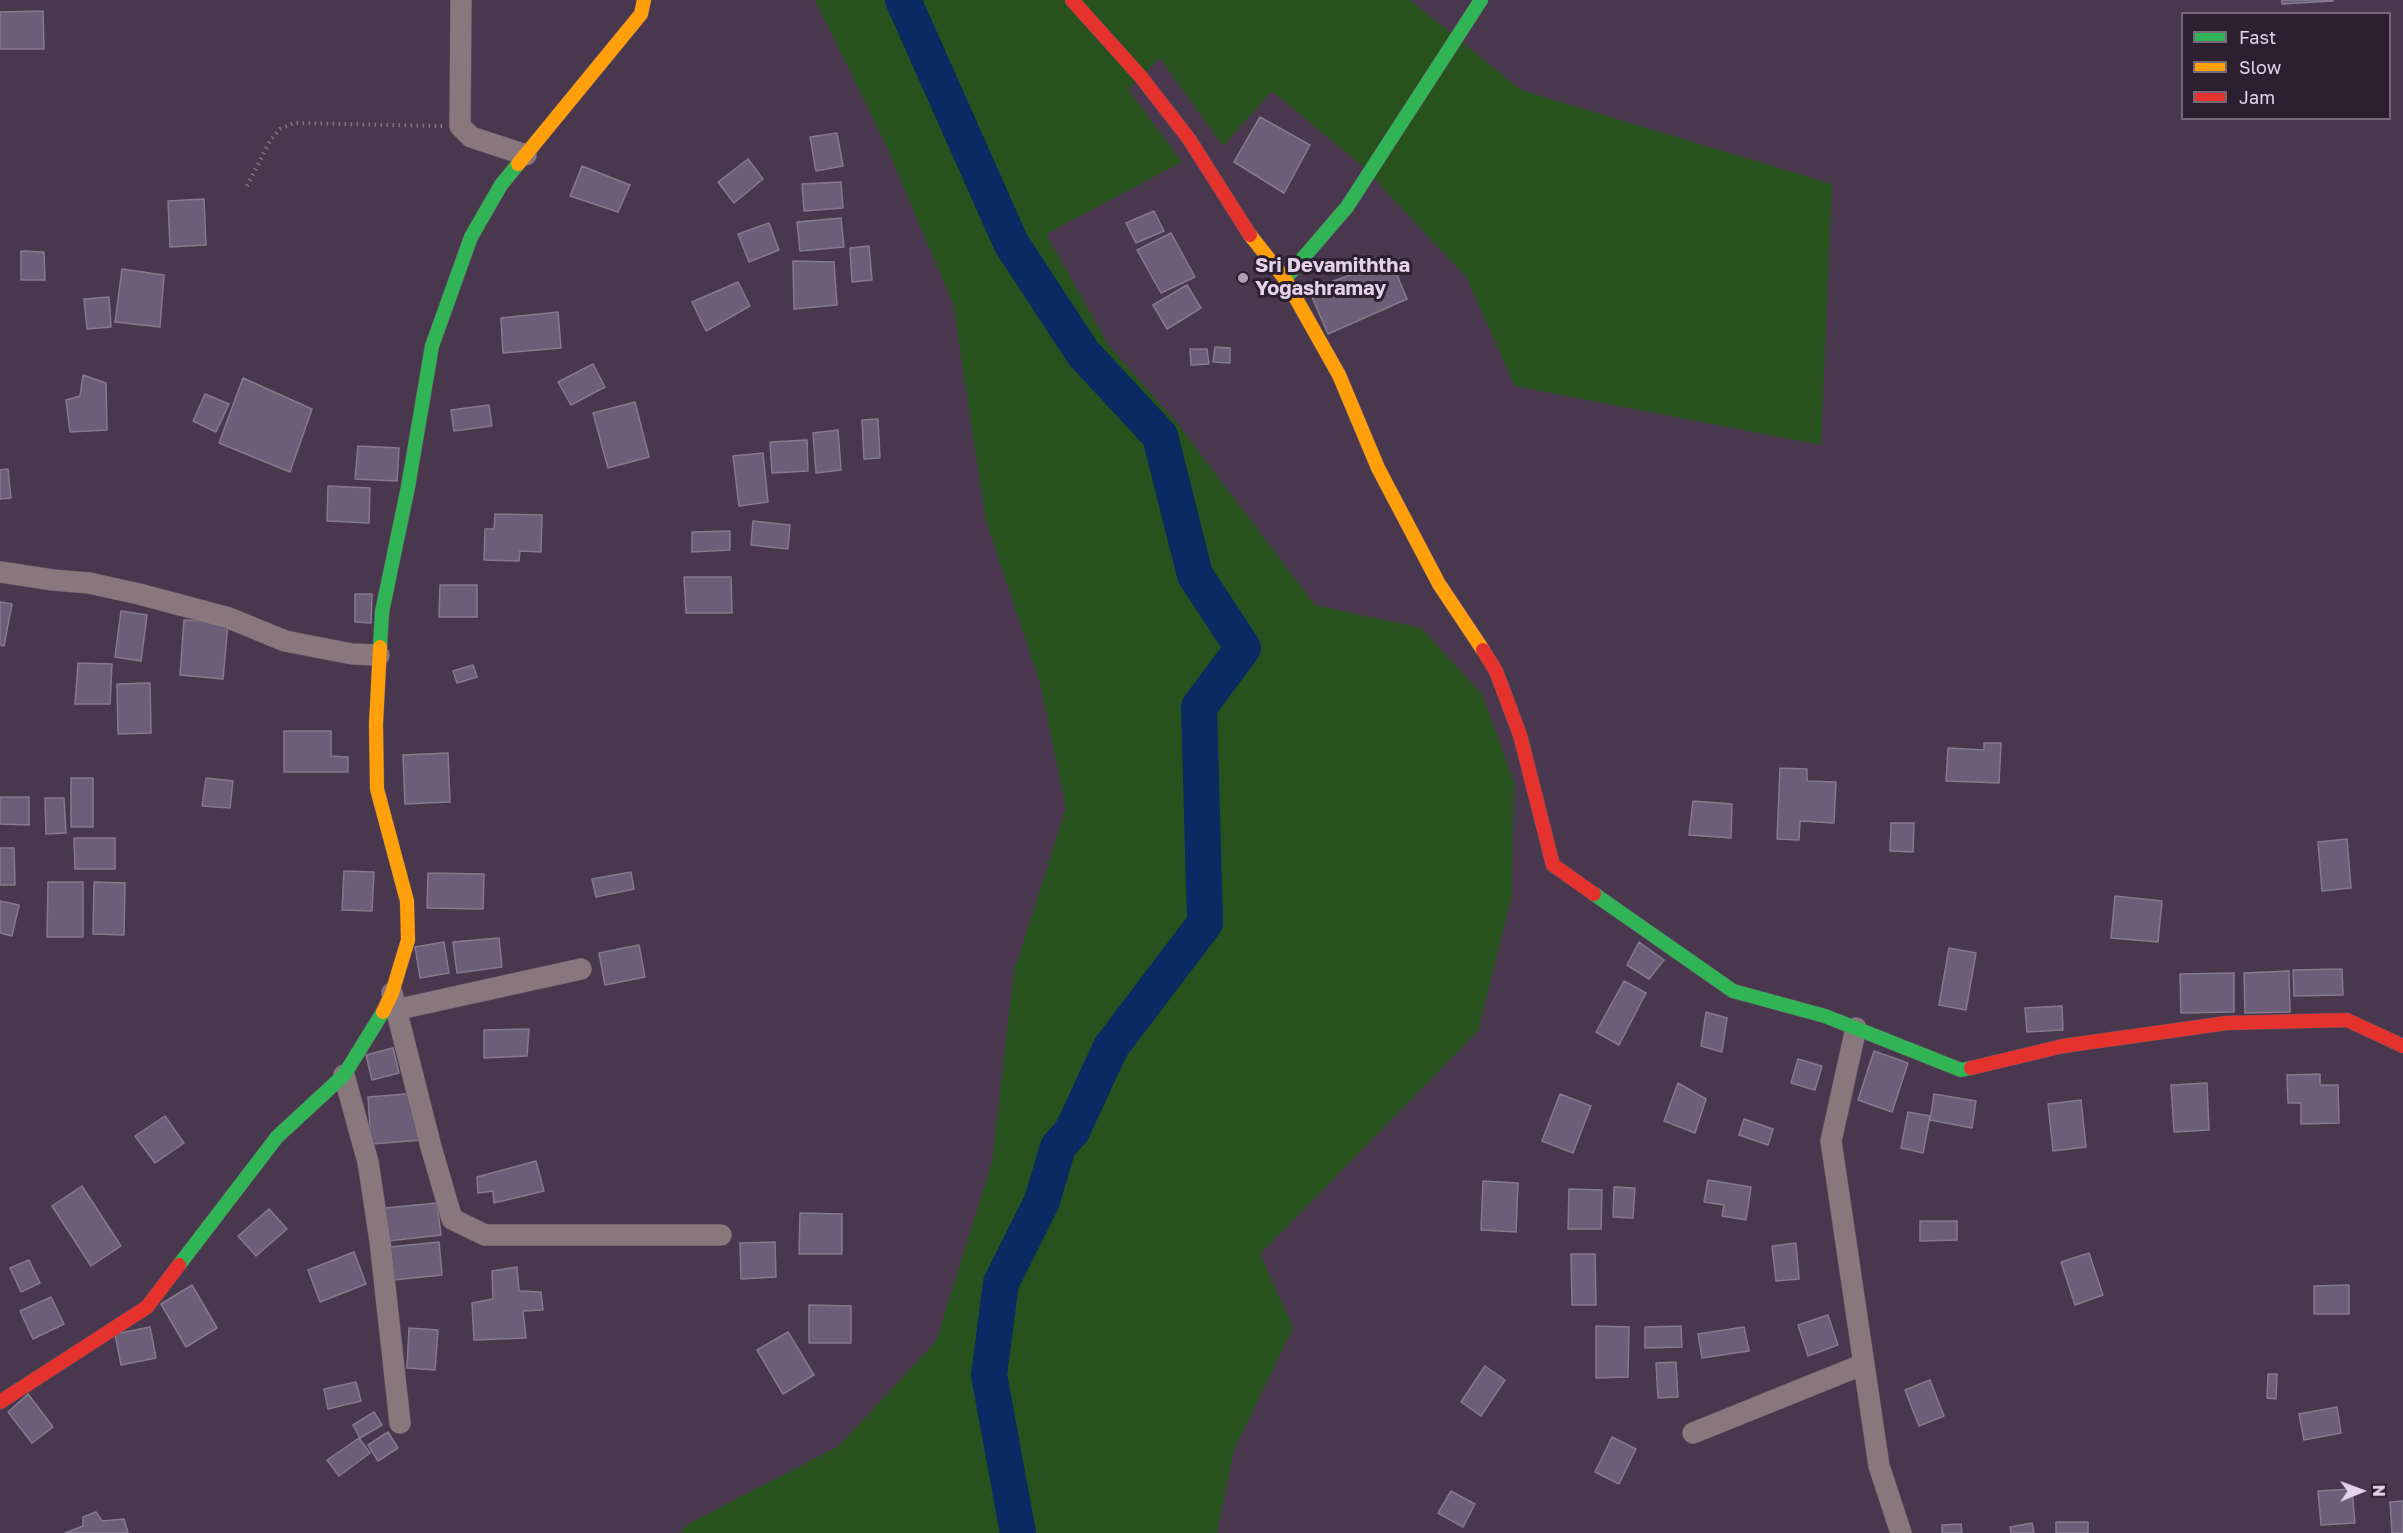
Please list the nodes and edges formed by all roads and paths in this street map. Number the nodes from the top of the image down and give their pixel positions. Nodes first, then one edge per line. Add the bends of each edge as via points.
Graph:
1 (461, 0) edge
2 (644, 0) edge
3 (1072, 0) edge
4 (1481, 0) edge
5 (460, 126) junction
6 (526, 155) junction
7 (247, 186) dead end
8 (1285, 279) junction
9 (0, 572) edge
10 (380, 655) junction
11 (581, 969) dead end
12 (394, 1001) junction
13 (1856, 1028) junction
14 (2403, 1046) edge
15 (344, 1075) junction
16 (721, 1235) dead end
17 (1864, 1364) junction
18 (0, 1402) edge
19 (400, 1423) dead end
20 (1693, 1432) dead end
21 (1901, 1533) edge

1 - 5 street
2 - 6 street via 641,14
3 - 8 street via 1141,76 1189,139 1243,227
4 - 8 street via 1347,207
5 - 6 street via 471,137
5 - 7 path via 294,123 280,129 270,141
6 - 10 street via 501,185 471,237 432,346 382,612
8 - 13 street via 1339,375 1378,468 1439,584 1496,671 1520,735 1553,865 1733,992
9 - 10 street via 89,583 230,618 285,641 352,654
10 - 12 street via 377,789 407,901 408,940
11 - 12 street
12 - 15 street
12 - 16 street via 452,1219 485,1235
13 - 14 street via 1961,1070 2063,1046 2227,1023 2347,1020
13 - 17 street via 1831,1141
15 - 18 street via 278,1137 147,1306
15 - 19 street via 368,1162
17 - 20 street
17 - 21 street via 1879,1467

